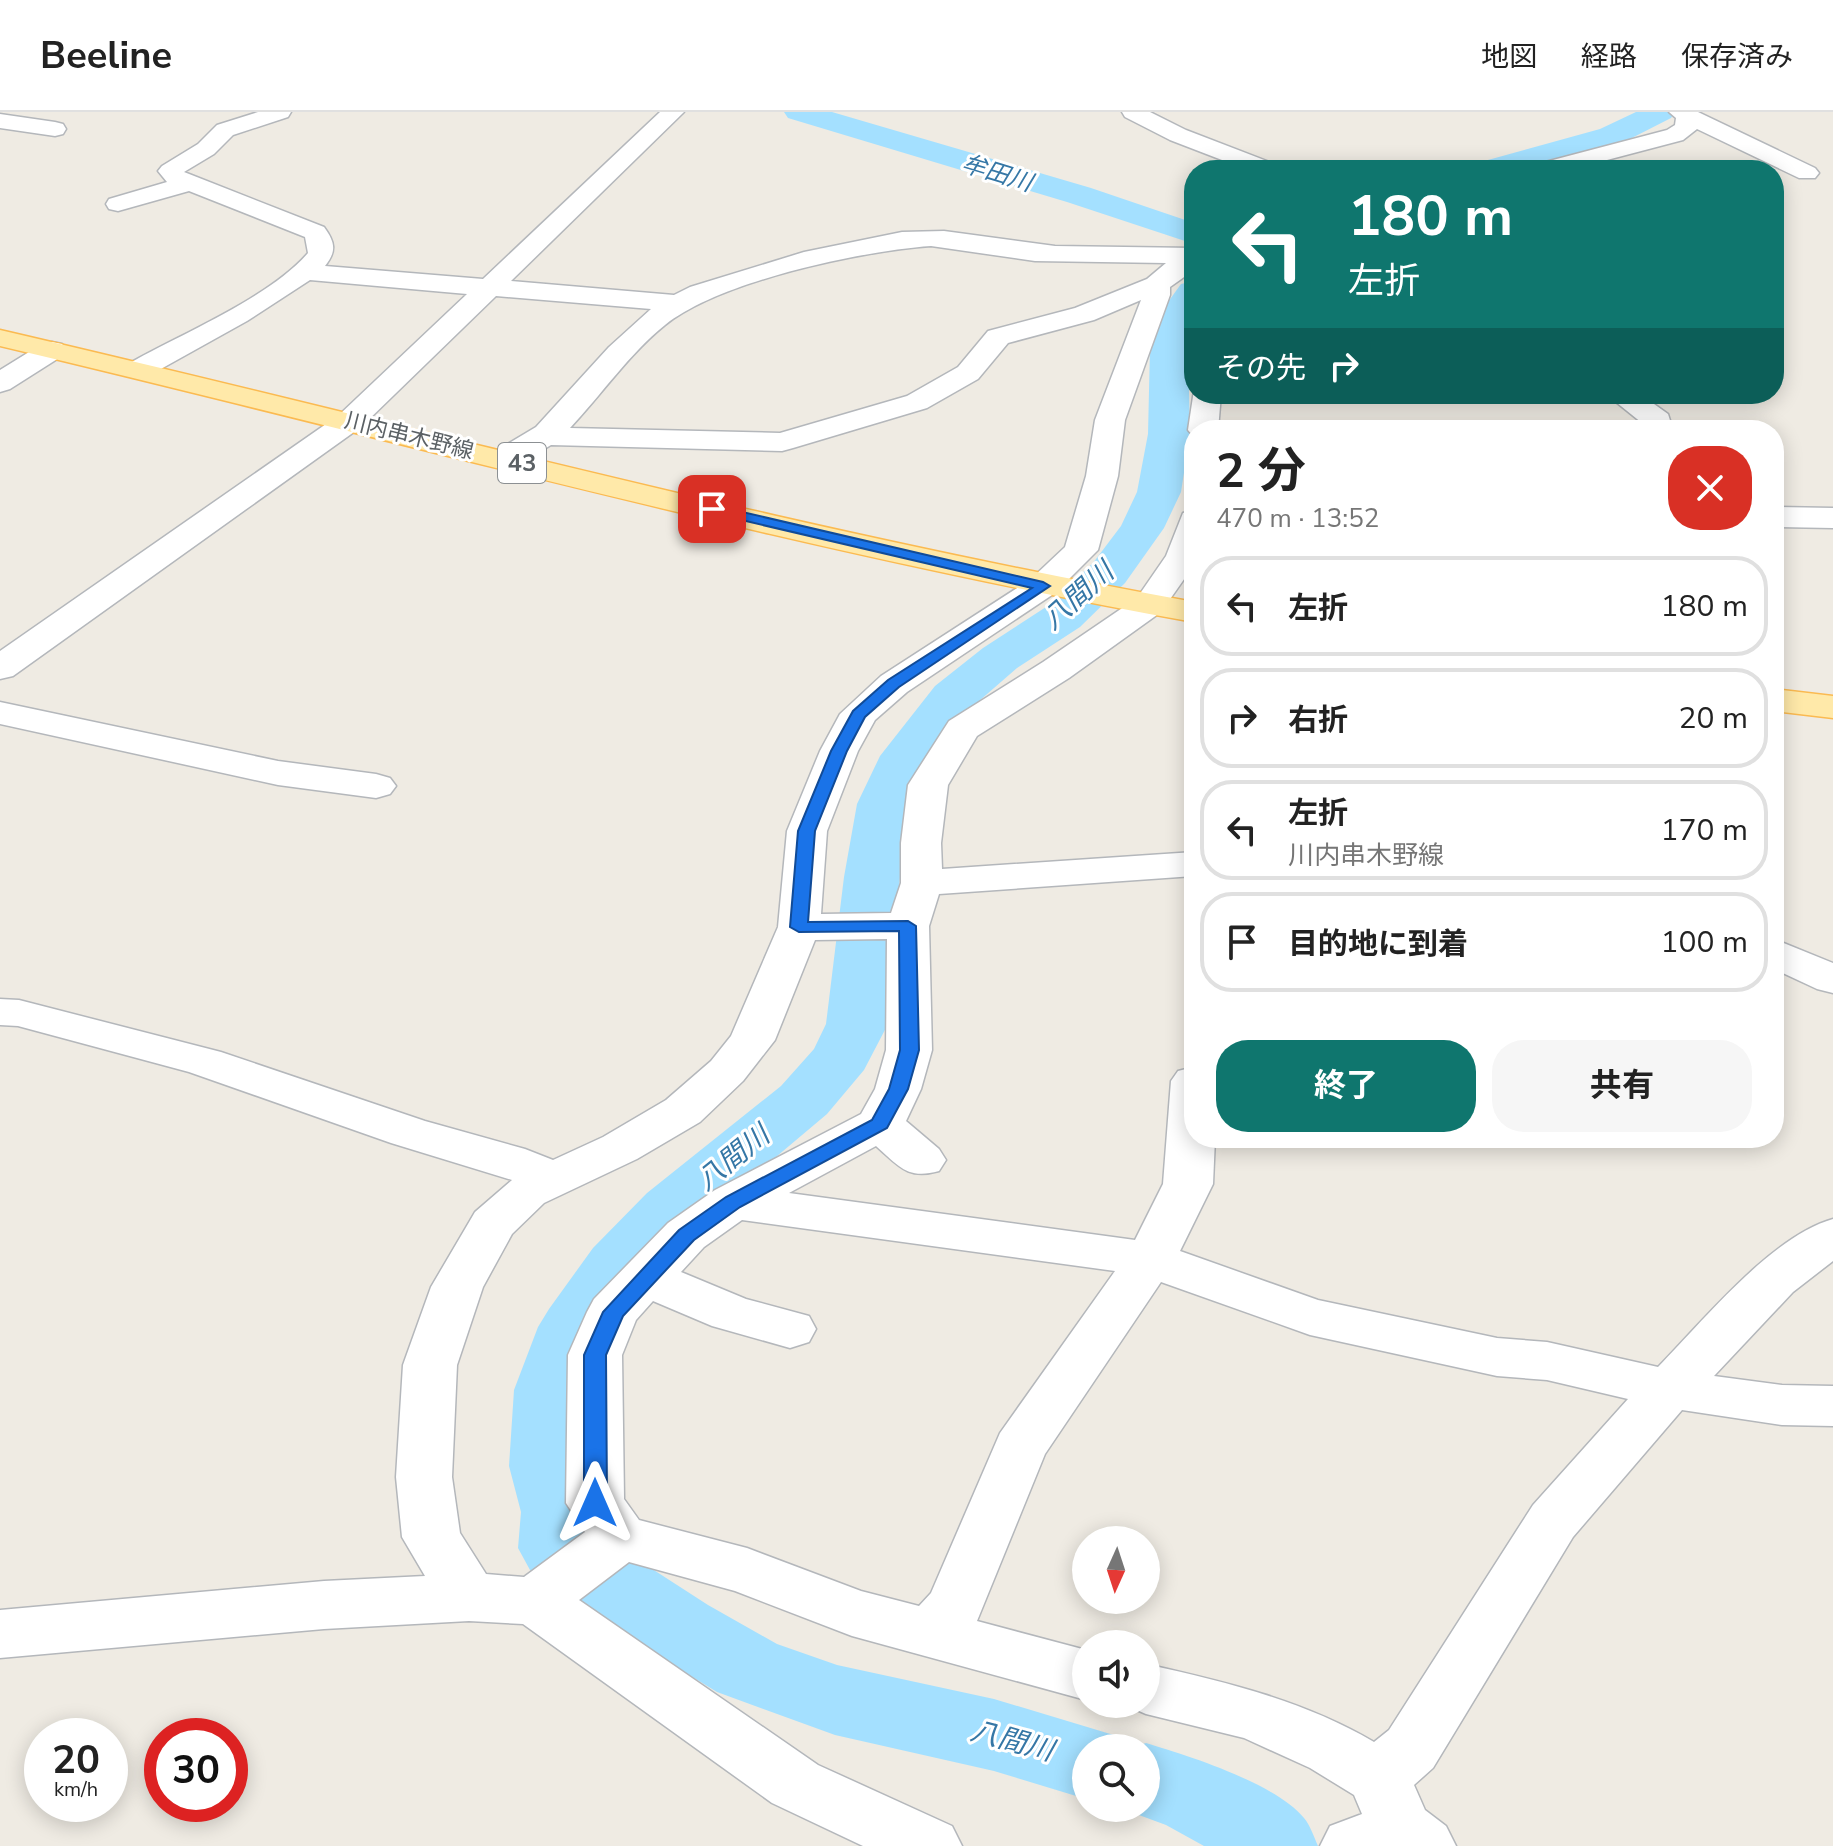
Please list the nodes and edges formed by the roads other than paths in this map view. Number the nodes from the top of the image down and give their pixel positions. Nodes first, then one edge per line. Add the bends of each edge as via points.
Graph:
1 (6, 112) edge
2 (280, 112) edge
3 (673, 112) edge
4 (1133, 112) edge
5 (0, 114) edge
6 (1684, 114) edge
7 (0, 121) edge
8 (55, 129) dead end
9 (1243, 160) edge
10 (1580, 160) edge
11 (1780, 160) edge
12 (1784, 162) edge
13 (1784, 180) edge
14 (191, 183) junction
15 (118, 204) dead end
16 (1184, 258) edge
17 (1184, 264) edge
18 (303, 272) junction
19 (1156, 285) junction
20 (490, 287) junction
21 (674, 303) junction
22 (0, 338) edge
23 (52, 350) junction
24 (140, 369) junction
25 (0, 383) edge
26 (1635, 404) edge
27 (1657, 420) edge
28 (350, 421) junction
29 (543, 436) junction
30 (505, 459) junction
31 (1784, 517) edge
32 (1833, 518) edge
33 (1184, 554) edge
34 (1043, 586) junction
35 (1149, 605) junction
36 (1184, 610) edge
37 (0, 668) edge
38 (1784, 701) edge
39 (1833, 707) edge
40 (0, 713) edge
41 (376, 786) dead end
42 (1184, 865) edge
43 (915, 904) junction
44 (799, 927) junction
45 (1784, 957) edge
46 (1833, 980) edge
47 (0, 1012) edge
48 (880, 1124) junction
49 (1190, 1148) edge
50 (922, 1160) dead end
51 (555, 1179) junction
52 (733, 1202) junction
53 (1833, 1236) edge
54 (1150, 1259) junction
55 (646, 1278) junction
56 (790, 1329) dead end
57 (1669, 1389) junction
58 (1833, 1406) edge
59 (612, 1542) junction
60 (546, 1592) junction
61 (469, 1597) junction
62 (931, 1633) junction
63 (0, 1634) edge
64 (1072, 1671) edge
65 (1160, 1692) edge
66 (1387, 1828) edge
67 (929, 1846) edge

1 - 5 street
2 - 14 street via 225,130 170,171
3 - 20 street
4 - 9 street
6 - 10 street via 1686,128 1675,135
6 - 11 street
7 - 8 street
12 - 13 street via 1807,173
14 - 15 street
14 - 18 street via 315,232 320,255
16 - 21 street via 1031,253 953,239 905,240 859,248
17 - 19 street
18 - 20 street
18 - 24 street via 254,306
19 - 29 street via 1084,314 998,337 968,373 917,402 782,442
19 - 34 street via 1157,295 1110,420 1102,476 1081,550
20 - 21 street
20 - 28 street
21 - 29 street via 639,332
22 - 23 main road, 川内串木野線 / 43
23 - 24 main road, 川内串木野線 / 43
23 - 25 street
24 - 28 main road, 川内串木野線 / 43
26 - 27 street
28 - 30 main road, 川内串木野線 / 43
28 - 37 street
29 - 30 street
30 - 34 main road, 川内串木野線 / 43
31 - 32 street
33 - 35 street
34 - 35 main road, 川内串木野線 / 43
34 - 44 street via 894,684 859,714 807,831
35 - 36 main road, 川内串木野線 / 43
35 - 43 street via 962,729 928,785
38 - 39 main road
40 - 41 street via 278,773
42 - 43 street
43 - 44 street
43 - 48 street via 909,1050
44 - 51 street via 752,1040 727,1071 683,1111
45 - 46 street
47 - 51 street via 205,1062
48 - 50 street
48 - 52 street
49 - 54 street via 1188,1184
51 - 61 street via 527,1192 493,1224 457,1287 430,1365 424,1477 431,1537
52 - 54 street
52 - 55 street via 686,1235
53 - 57 street via 1775,1279
54 - 57 street via 1310,1317
54 - 62 street via 1020,1448 955,1607
55 - 56 street via 731,1313
55 - 59 street via 613,1312 595,1355 595,1503
57 - 58 street via 1782,1405
57 - 66 street via 1553,1521 1411,1749
59 - 60 street
59 - 62 street via 747,1571 852,1612
60 - 61 street
60 - 67 street via 795,1784
61 - 63 street
62 - 64 street
65 - 66 street via 1255,1715 1332,1749

